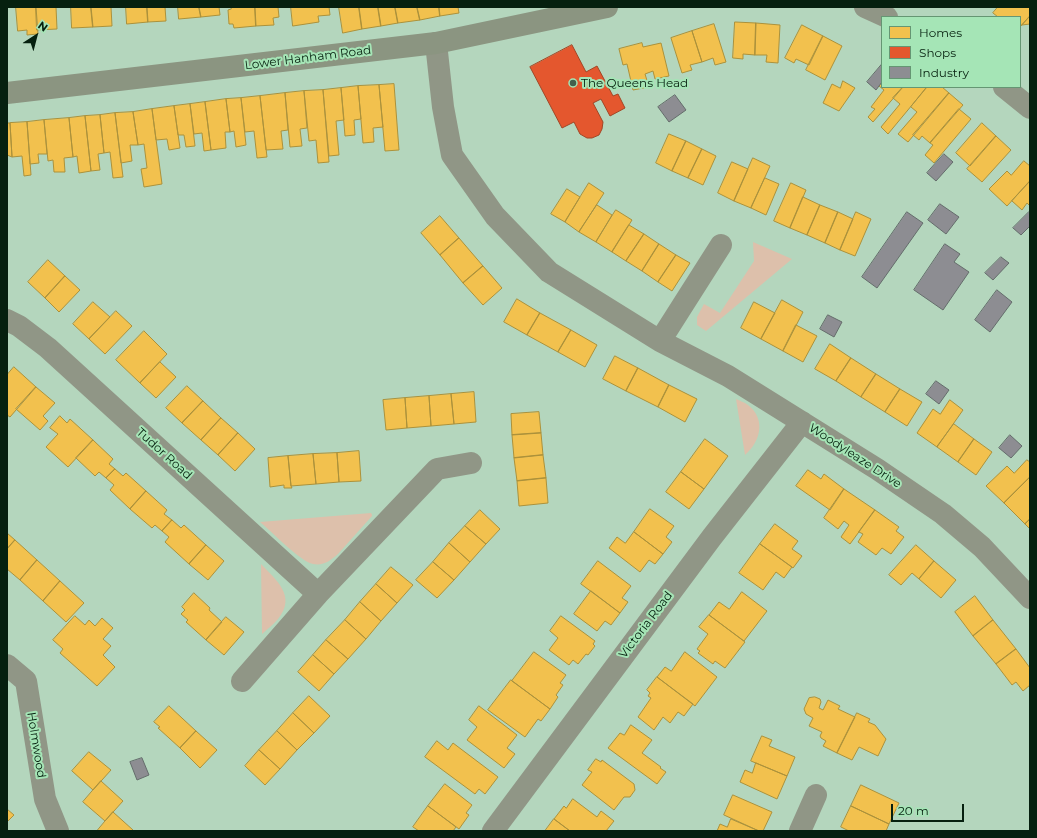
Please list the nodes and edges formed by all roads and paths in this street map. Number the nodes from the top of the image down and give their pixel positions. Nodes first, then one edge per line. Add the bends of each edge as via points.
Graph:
1 (607, 7) edge
2 (865, 7) edge
3 (885, 16) edge
4 (436, 43) junction
5 (1005, 88) edge
6 (7, 93) edge
7 (1030, 108) edge
8 (721, 245) dead end
9 (7, 320) edge
10 (660, 341) junction
11 (802, 422) junction
12 (471, 463) dead end
13 (318, 594) junction
14 (1030, 598) edge
15 (7, 665) edge
16 (242, 681) dead end
17 (816, 795) dead end
18 (58, 831) edge
19 (493, 831) edge
20 (800, 831) edge

1 - 4 main road, Lower Hanham Road
2 - 3 street
4 - 6 main road, Lower Hanham Road
4 - 10 street, Woodyleaze Drive via 443,107 452,155 495,216 549,272
5 - 7 street
8 - 10 street
9 - 13 street, Tudor Road via 48,348
10 - 11 street, Woodyleaze Drive via 728,376
11 - 14 street, Woodyleaze Drive via 943,514 982,547
11 - 19 street, Victoria Road via 712,537
12 - 13 street via 437,469
13 - 16 street
15 - 18 street, Holmwood via 26,681 45,798
17 - 20 street

